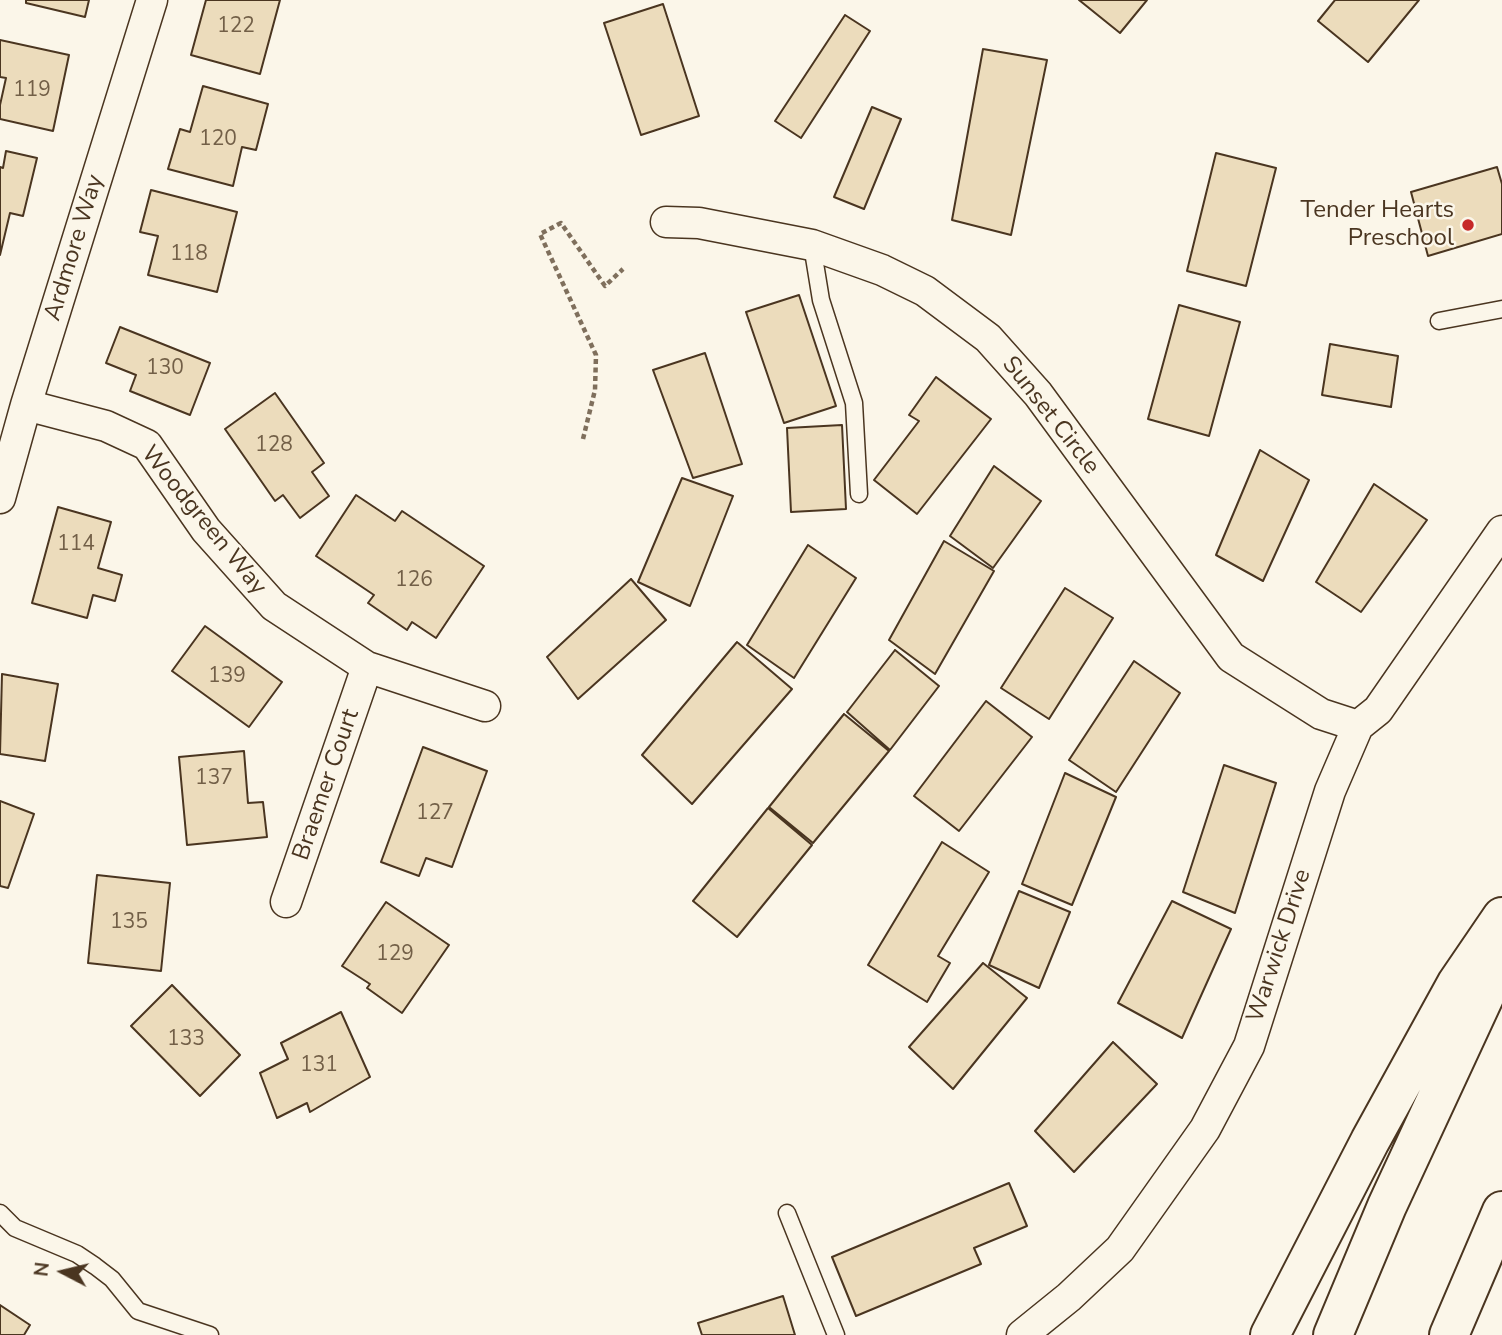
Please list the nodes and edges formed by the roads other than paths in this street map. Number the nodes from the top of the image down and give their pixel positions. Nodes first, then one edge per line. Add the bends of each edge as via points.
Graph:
1 (152, 0) edge
2 (666, 222) dead end
3 (812, 245) junction
4 (1502, 309) edge
5 (1439, 321) dead end
6 (26, 405) junction
7 (859, 494) dead end
8 (0, 498) edge
9 (1502, 531) edge
10 (367, 667) junction
11 (485, 706) dead end
12 (1358, 726) junction
13 (286, 902) dead end
14 (1502, 917) edge
15 (1502, 958) edge
16 (1502, 1211) edge
17 (0, 1213) edge
18 (787, 1213) dead end
19 (210, 1335) edge
20 (836, 1335) edge
21 (1022, 1335) edge
22 (1270, 1335) edge
23 (1333, 1335) edge
24 (1449, 1335) edge

1 - 6 street, Ardmore Way
2 - 3 street, Sunset Circle via 699,223
3 - 7 lane via 821,300 854,403
3 - 12 street, Sunset Circle via 925,291 988,338 1038,394 1231,657 1321,714
4 - 5 lane
6 - 8 street, Ardmore Way
6 - 10 street, Woodgreen Way via 106,426 147,445 206,530 274,606
9 - 12 street, Warwick Drive via 1378,710
10 - 11 street, Woodgreen Way
10 - 13 street, Braemer Court
12 - 21 street, Warwick Drive via 1330,791 1249,1046 1205,1129 1120,1249
14 - 22 highway via 1457,983
15 - 23 highway
16 - 24 highway
17 - 19 lane via 15,1228 95,1266 138,1311
18 - 20 lane

